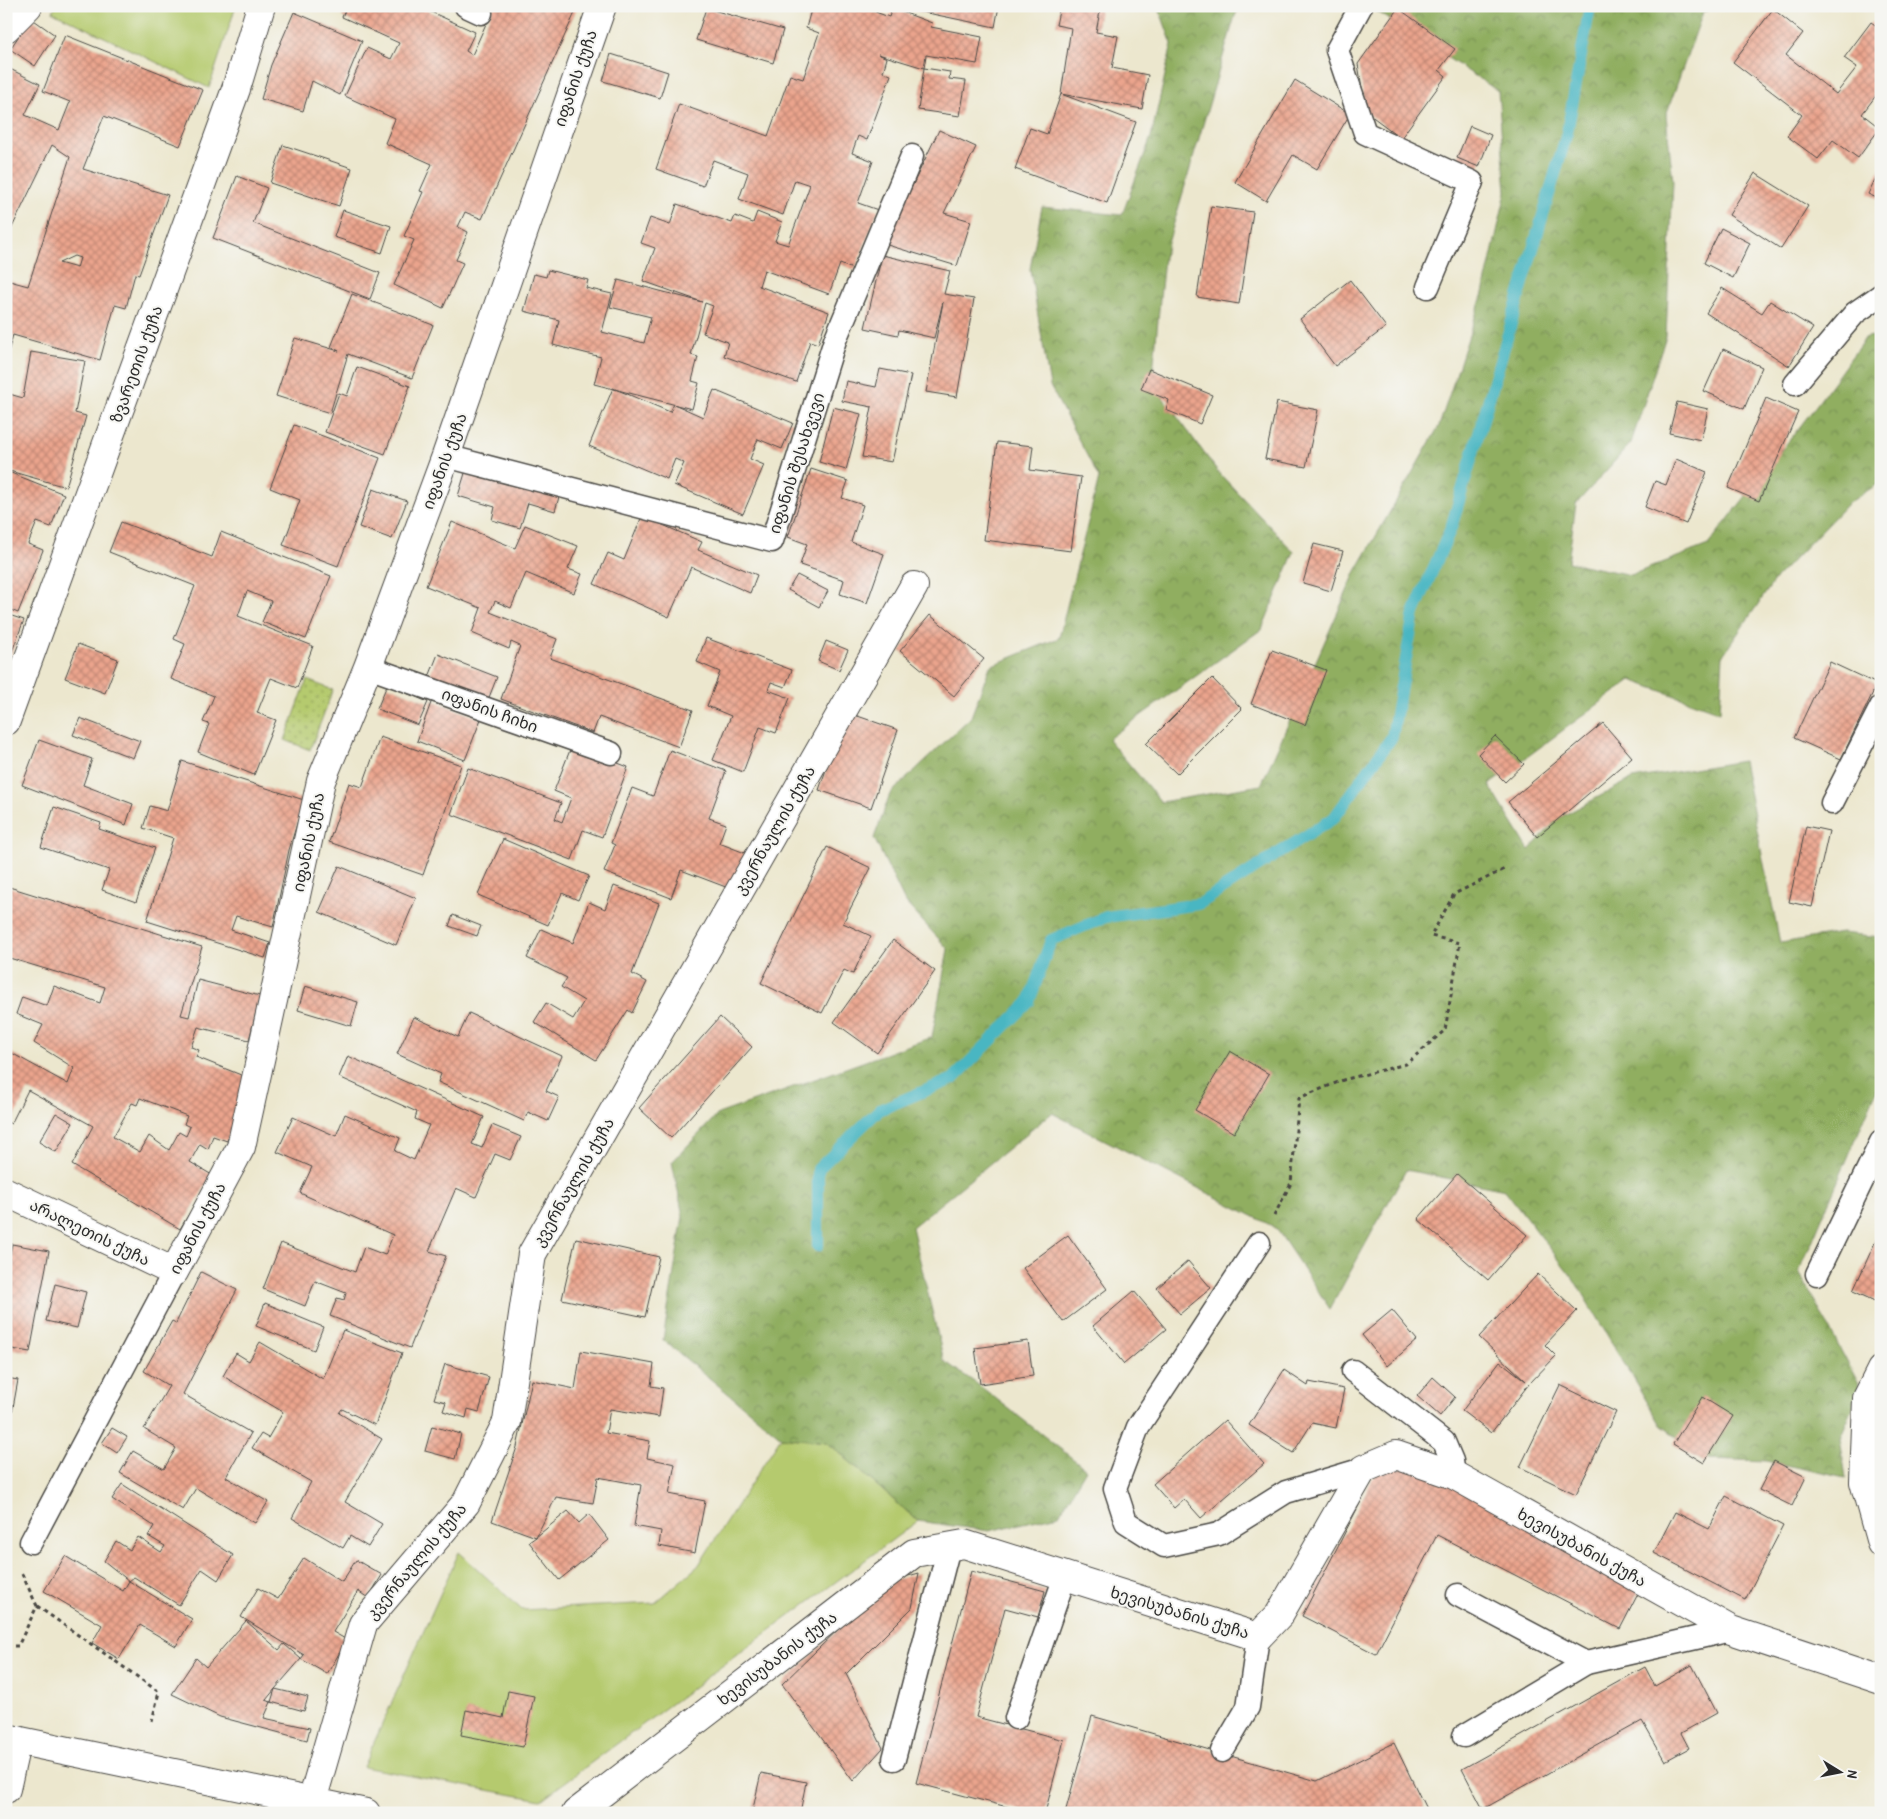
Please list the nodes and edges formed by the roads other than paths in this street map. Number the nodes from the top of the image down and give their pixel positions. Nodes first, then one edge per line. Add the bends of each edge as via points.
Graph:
1 (28, 6) edge
2 (261, 6) edge
3 (602, 6) edge
4 (1362, 6) edge
5 (6, 28) edge
6 (912, 156) dead end
7 (1428, 287) dead end
8 (1881, 295) edge
9 (1795, 384) dead end
10 (446, 456) junction
11 (914, 586) dead end
12 (368, 667) junction
13 (1881, 707) edge
14 (6, 721) edge
15 (611, 753) dead end
16 (1832, 803) dead end
17 (1881, 1142) edge
18 (6, 1192) edge
19 (1259, 1243) road end
20 (174, 1272) junction
21 (1817, 1274) dead end
22 (1881, 1370) edge
23 (1353, 1371) dead end
24 (1364, 1469) junction
25 (1454, 1475) junction
26 (31, 1542) road end
27 (1881, 1543) edge
28 (949, 1547) junction
29 (1065, 1576) junction
30 (1458, 1595) dead end
31 (1731, 1630) junction
32 (1258, 1637) junction
33 (1586, 1663) junction
34 (1881, 1680) edge
35 (1016, 1718) dead end
36 (1464, 1736) dead end
37 (11, 1739) edge
38 (1222, 1751) dead end
39 (894, 1760) dead end
40 (6, 1789) edge
41 (312, 1801) junction
42 (366, 1813) edge
43 (576, 1813) edge

1 - 5 street
2 - 14 street, ზვარეთის ქუჩა via 236,89
3 - 10 street, იფანის ქუჩა
4 - 7 lane via 1337,50 1365,134 1472,182
6 - 10 lane, იფანის შესახვევი via 835,340 772,541
8 - 9 lane via 1855,313
10 - 12 street, იფანის ქუჩა
11 - 41 street, კვერნაულის ქუჩა via 532,1254 507,1422 466,1503 363,1624
12 - 15 lane, იფანის ჩიხი
12 - 20 street, იფანის ქუჩა via 322,781 241,1147
13 - 16 lane
17 - 21 lane
18 - 20 street, არალეთის ქუჩა
19 - 24 lane via 1138,1427 1116,1488 1126,1522 1164,1546 1219,1534 1286,1492
20 - 26 lane, იფანის ქუჩა
22 - 27 street via 1867,1398 1864,1482
23 - 25 lane via 1444,1442
24 - 25 street, ხევისუბანის ქუჩა via 1396,1455
24 - 32 street, ხევისუბანის ქუჩა via 1279,1615
25 - 31 street, ხევისუბანის ქუჩა
28 - 29 street, ხევისუბანის ქუჩა via 964,1544
28 - 39 lane
28 - 43 street, ხევისუბანის ქუჩა via 914,1554
29 - 32 street, ხევისუბანის ქუჩა
29 - 35 lane
30 - 33 lane
31 - 33 lane
31 - 34 street, ხევისუბანის ქუჩა
32 - 38 lane via 1248,1707
33 - 36 lane
37 - 40 street
37 - 41 street
41 - 42 street

